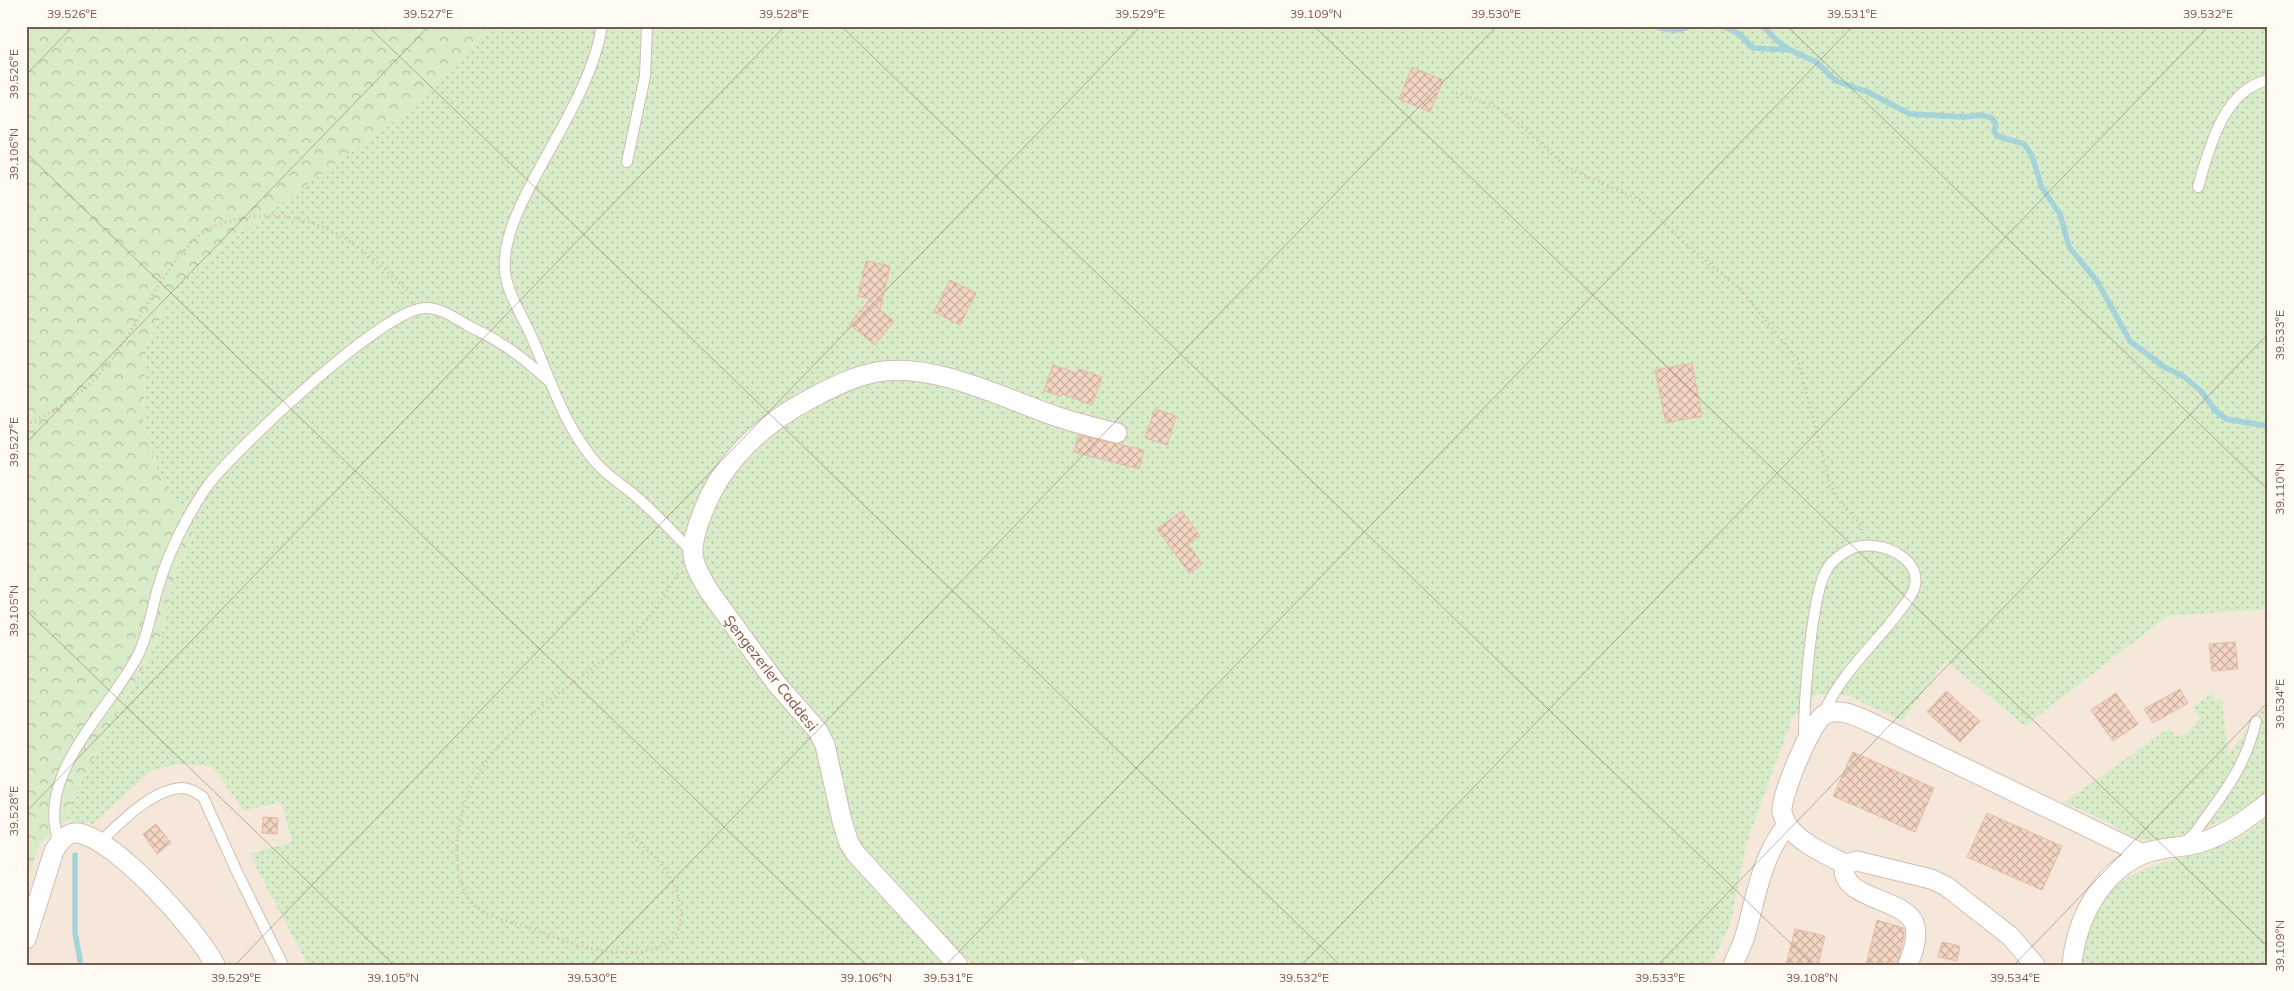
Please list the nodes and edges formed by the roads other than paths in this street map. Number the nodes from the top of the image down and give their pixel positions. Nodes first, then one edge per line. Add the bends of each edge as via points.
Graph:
1 (602, 26) edge
2 (647, 26) edge
3 (2268, 80) edge
4 (627, 162) dead end
5 (2198, 187) dead end
6 (549, 381) junction
7 (1117, 433) dead end
8 (693, 553) junction
9 (1823, 715) junction
10 (2256, 721) dead end
11 (1804, 745) junction
12 (2268, 803) edge
13 (1787, 826) junction
14 (59, 842) junction
15 (99, 843) junction
16 (2180, 847) junction
17 (2143, 854) junction
18 (1845, 864) junction
19 (26, 939) edge
20 (214, 965) edge
21 (283, 965) edge
22 (958, 965) edge
23 (1733, 965) edge
24 (1908, 965) edge
25 (2035, 965) edge
26 (2072, 965) edge

1 - 6 lane via 577,97 513,223 506,252 507,282
2 - 4 lane via 645,76
3 - 5 lane via 2257,82 2239,96 2225,115
6 - 8 lane via 573,431 598,465 638,498
6 - 14 lane via 502,344 439,310 425,307 394,320 339,360 293,400 209,484 187,520 163,572 138,655 66,767 53,810
7 - 8 street via 1074,422 938,376 900,370 866,375 826,391 784,414 744,447 714,486 704,508
8 - 22 street, Şengezerler Caddesi via 702,579 719,606 776,682 818,731 825,745 842,821 856,854
9 - 11 street
9 - 11 lane via 1840,682 1892,620 1914,588 1911,566 1886,548 1861,546 1828,566 1815,611 1807,676
9 - 17 street via 1844,712 1860,718
10 - 16 lane via 2240,768 2194,834
11 - 13 street via 1782,811
12 - 16 street via 2225,832
13 - 18 street via 1799,838
13 - 23 street via 1776,839 1765,862 1744,939
14 - 15 street via 77,833
14 - 19 street
15 - 20 street via 152,885 196,934
15 - 21 lane via 146,802 169,791 193,790 203,797
16 - 17 street
17 - 26 street via 2105,883 2091,900 2081,924
18 - 24 street via 1846,880 1861,892 1904,912 1914,921 1916,931
18 - 25 street via 1858,861 1946,886 2010,936

